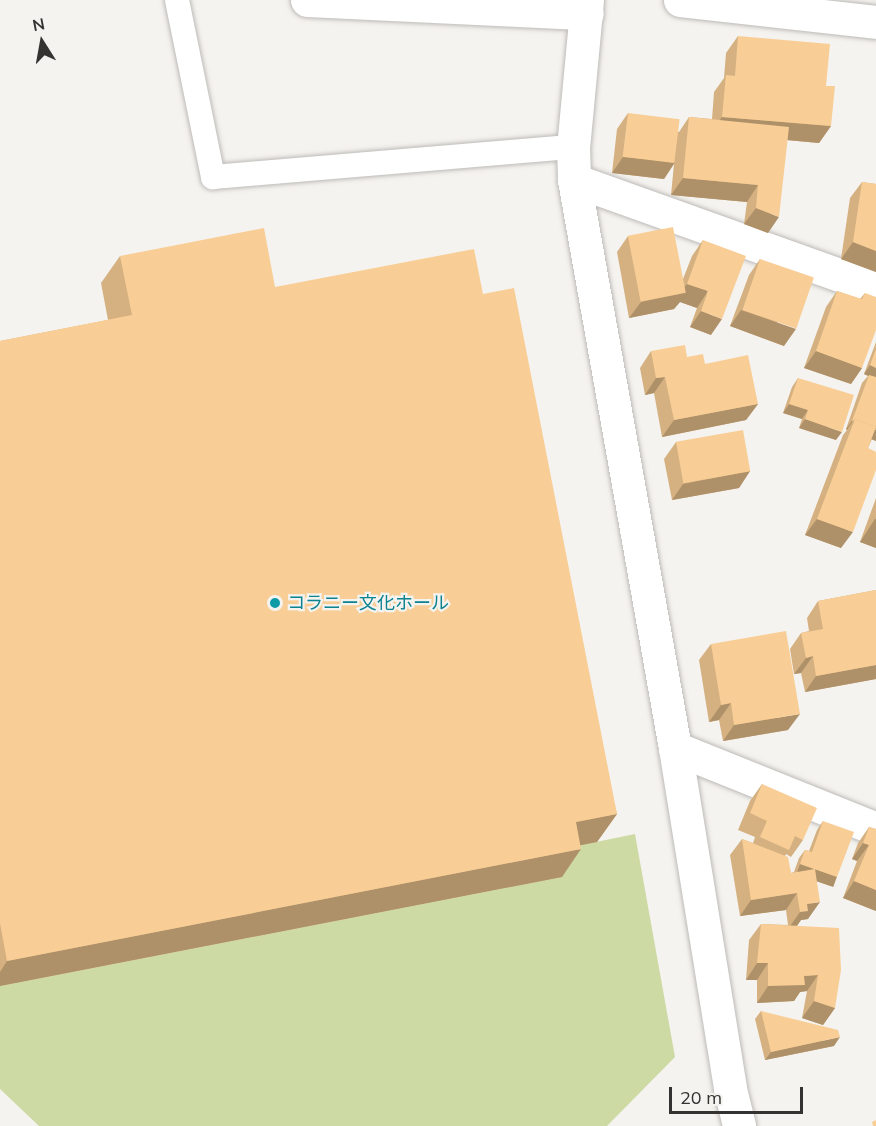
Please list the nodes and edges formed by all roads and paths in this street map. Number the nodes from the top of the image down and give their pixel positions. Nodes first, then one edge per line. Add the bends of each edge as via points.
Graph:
1 (177, 0) edge
2 (307, 0) edge
3 (680, 0) edge
4 (364, 1) edge
5 (587, 7) edge
6 (876, 22) edge
7 (573, 147) junction
8 (574, 180) junction
9 (876, 288) edge
10 (675, 748) junction
11 (876, 829) edge
12 (739, 1126) edge

1 - 7 lane via 213,177
2 - 4 street
3 - 6 street
4 - 5 street
5 - 7 street
7 - 8 street
8 - 9 street
8 - 10 street
10 - 11 street
10 - 12 street

